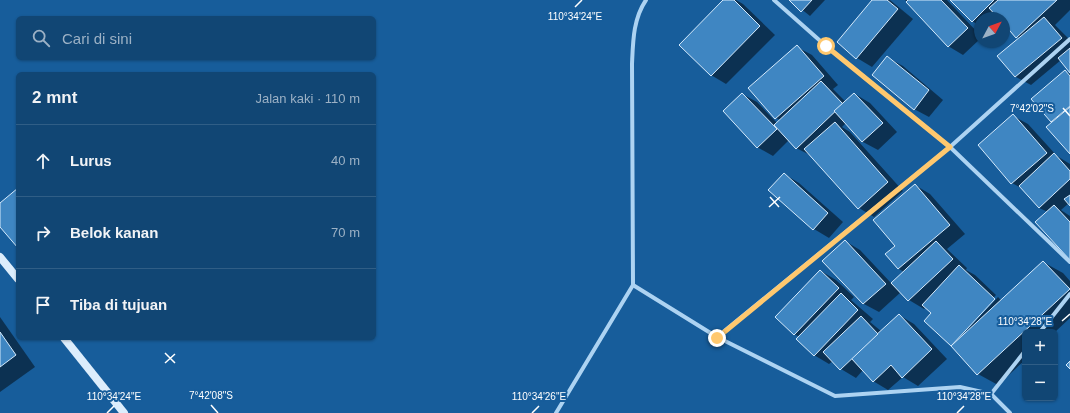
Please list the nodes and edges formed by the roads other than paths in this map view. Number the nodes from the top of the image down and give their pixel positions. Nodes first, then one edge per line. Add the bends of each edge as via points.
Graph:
1 (646, 0) edge
2 (774, 0) edge
3 (1070, 39) edge
4 (950, 147) junction
5 (0, 257) edge
6 (1070, 262) edge
7 (16, 277) edge
8 (634, 285) junction
9 (1070, 294) edge
10 (1042, 329) edge
11 (717, 338) junction
12 (66, 340) edge
13 (1022, 355) edge
14 (991, 394) junction
15 (124, 413) edge
16 (556, 413) edge
17 (1010, 413) edge

1 - 8 street via 637,18 633,36
2 - 4 street
3 - 4 street
4 - 6 street
4 - 11 street
5 - 7 main road
8 - 11 street
8 - 16 street
9 - 10 street
11 - 14 street via 835,396 960,387
12 - 15 main road
13 - 14 street
14 - 17 street

